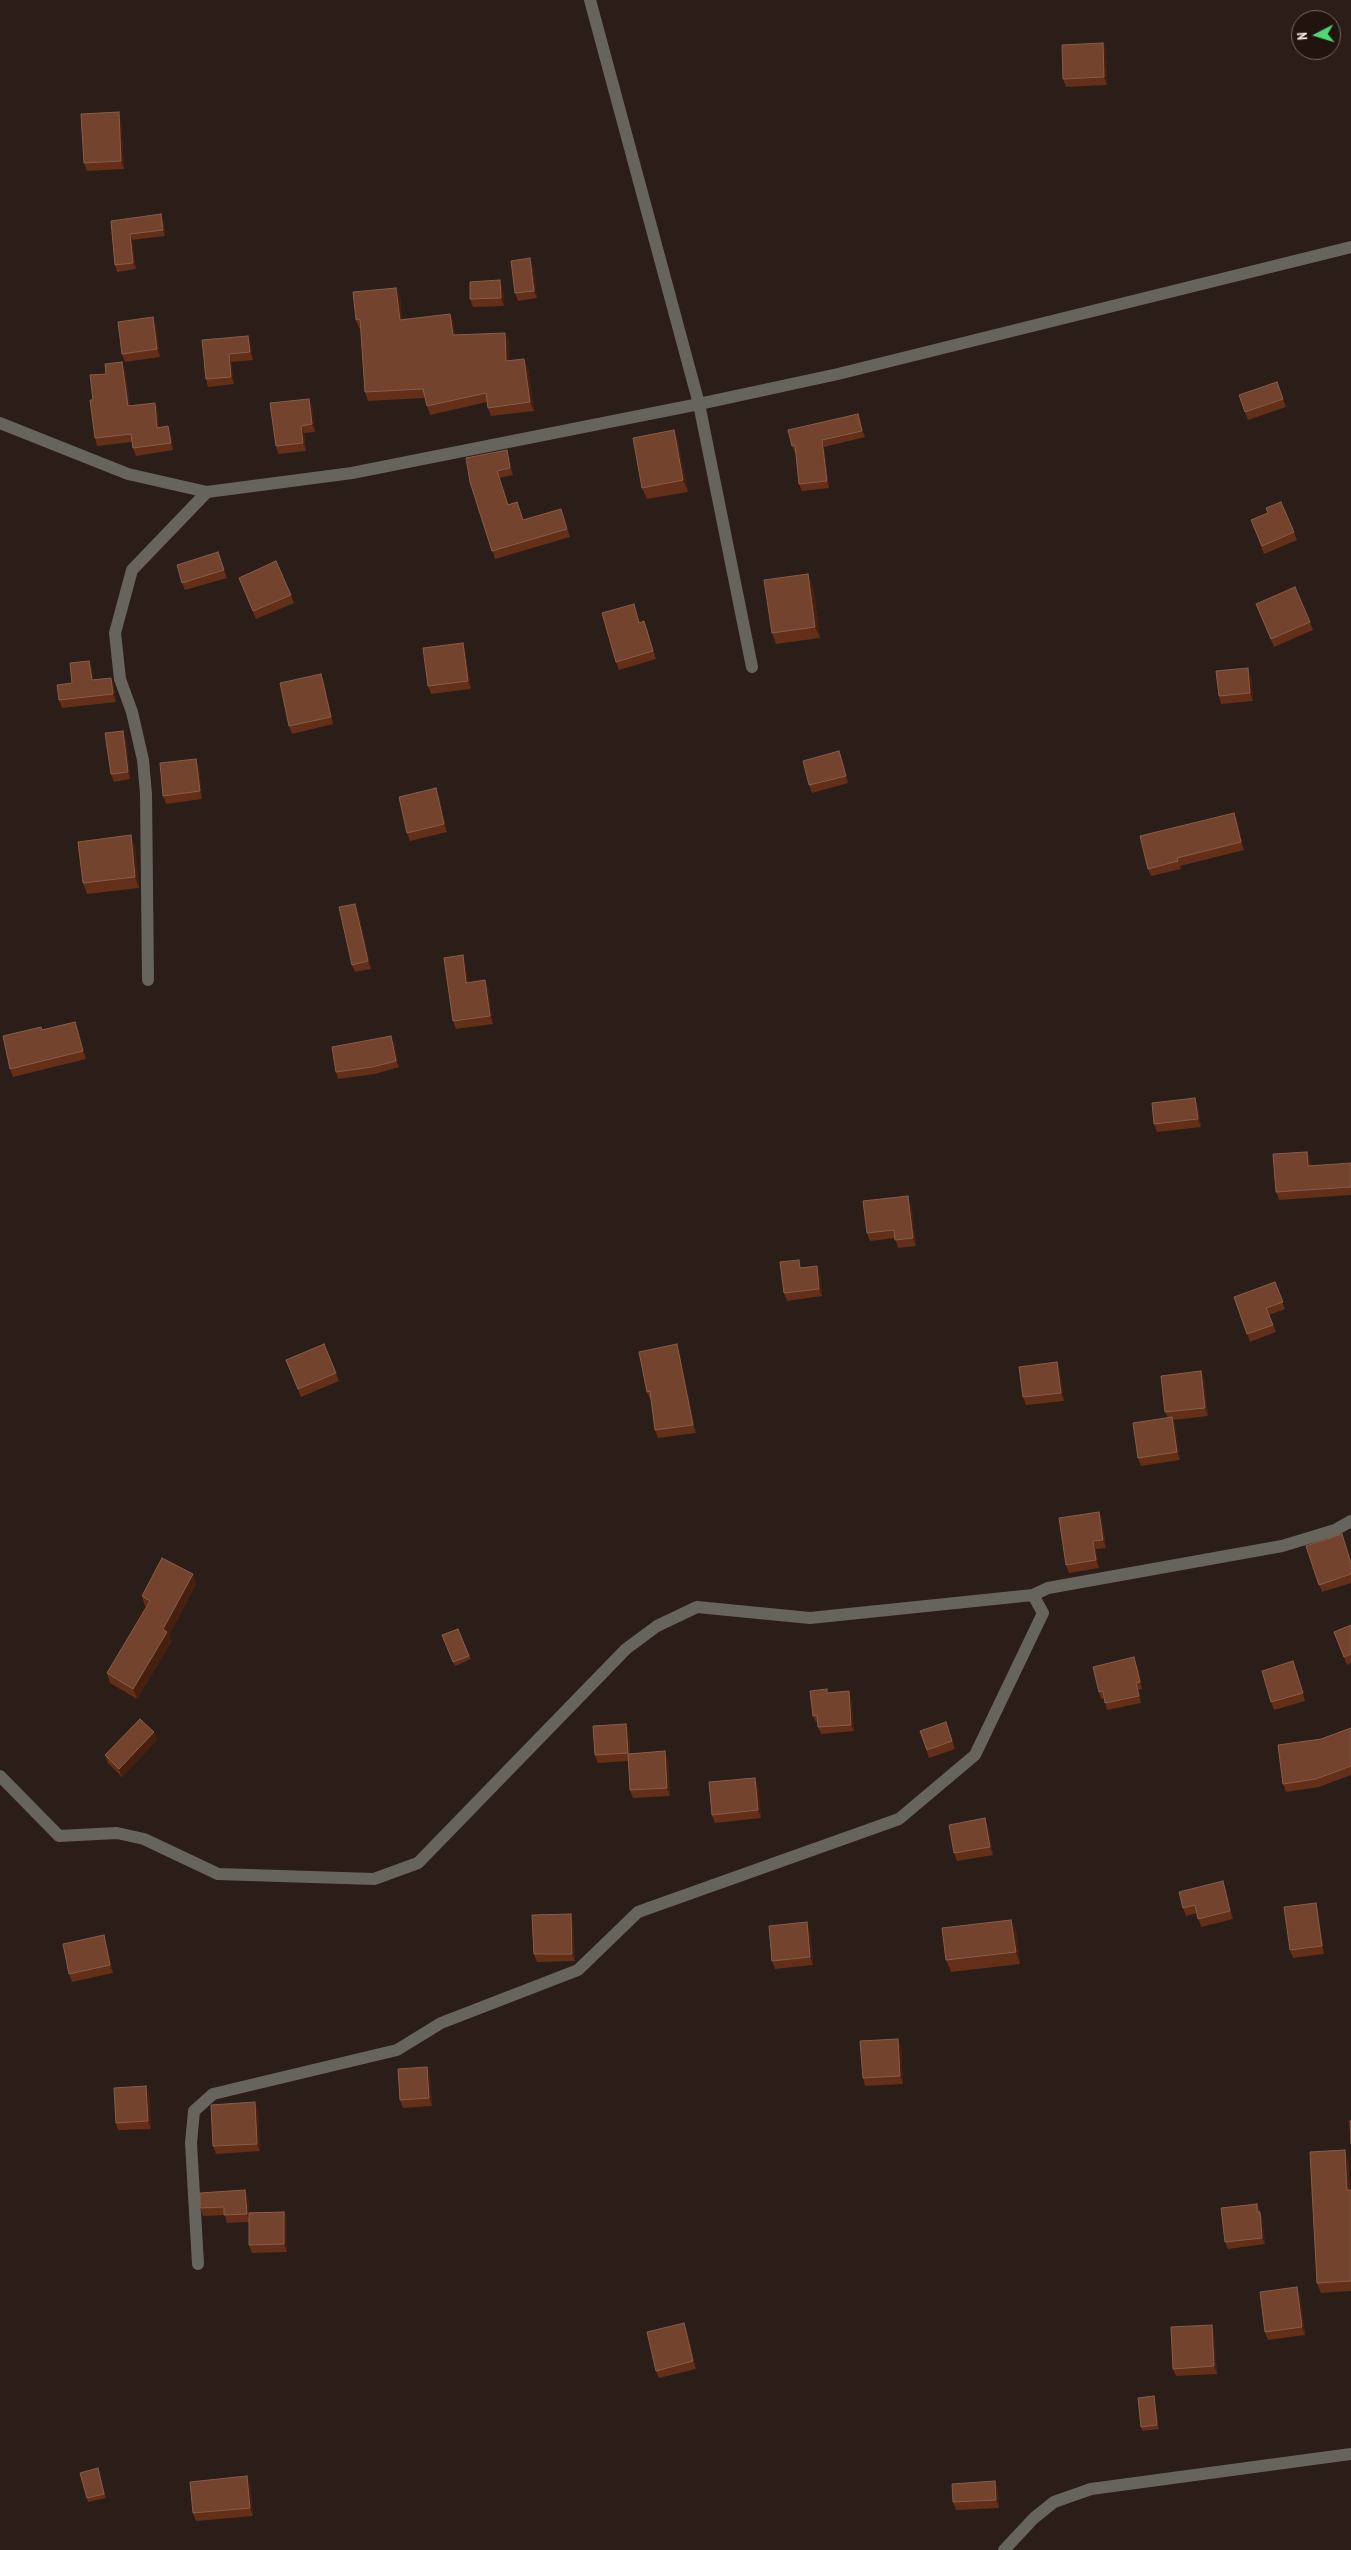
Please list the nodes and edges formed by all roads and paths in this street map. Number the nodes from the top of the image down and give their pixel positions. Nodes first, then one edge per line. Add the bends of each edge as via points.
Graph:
1 (590, 0) edge
2 (1351, 247) edge
3 (699, 404) junction
4 (0, 423) edge
5 (206, 492) junction
6 (752, 667) dead end
7 (148, 980) dead end
8 (1351, 1520) edge
9 (1033, 1595) junction
10 (0, 1776) edge
11 (198, 2264) dead end
12 (1351, 2454) edge
13 (1004, 2550) edge

1 - 3 street
2 - 3 street via 838,374
3 - 5 street via 352,473
3 - 6 street
4 - 5 street via 128,474
5 - 7 street via 132,570 115,633 120,679 132,712 143,760
8 - 9 street via 1335,1530 1282,1546 1048,1588
9 - 10 street via 810,1618 697,1607 657,1626 626,1649 418,1864 374,1878 218,1874 144,1838 117,1833 59,1836
9 - 11 street via 1043,1613 975,1755 899,1818 638,1912 578,1970 441,2024 397,2050 213,2094 194,2111 192,2135
12 - 13 street via 1091,2489 1054,2502

